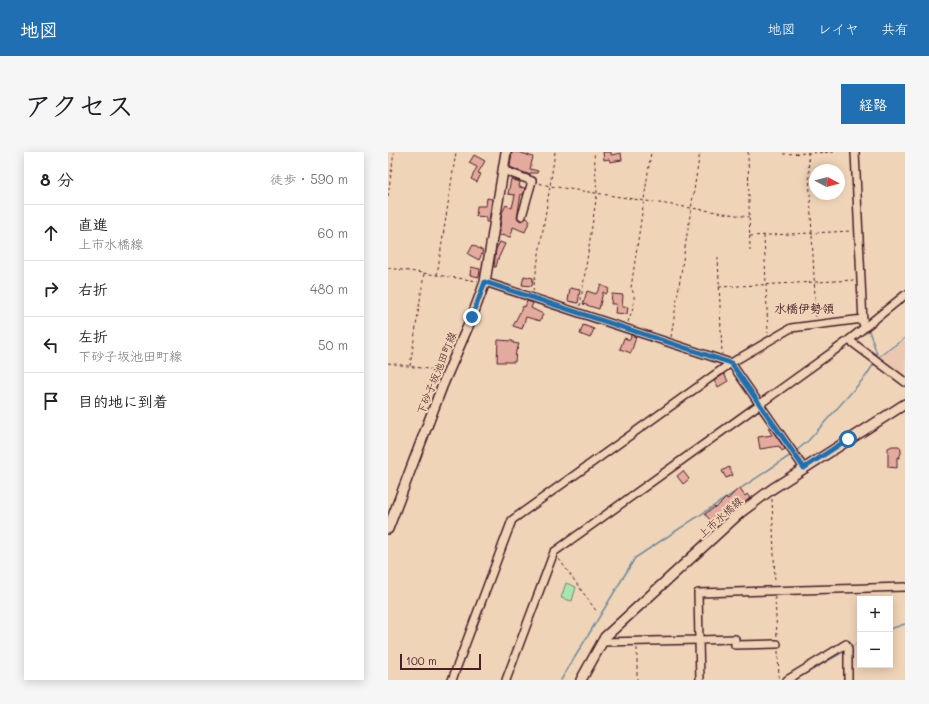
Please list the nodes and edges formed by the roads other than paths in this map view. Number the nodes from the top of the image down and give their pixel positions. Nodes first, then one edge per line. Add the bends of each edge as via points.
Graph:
1 (506, 152) edge
2 (855, 152) edge
3 (503, 170) junction
4 (522, 216) dead end
5 (485, 282) junction
6 (905, 295) edge
7 (863, 318) junction
8 (863, 330) junction
9 (849, 340) junction
10 (731, 363) junction
11 (905, 382) edge
12 (759, 404) junction
13 (905, 404) edge
14 (804, 468) junction
15 (388, 530) edge
16 (905, 587) edge
17 (699, 640) junction
18 (602, 642) junction
19 (777, 644) dead end
20 (452, 680) edge
21 (506, 680) edge
22 (581, 680) edge
23 (700, 680) edge
24 (787, 680) edge
25 (848, 680) edge

1 - 3 main road, 下砂子坂池田町線
2 - 7 street
3 - 4 street via 532,181
3 - 5 main road, 下砂子坂池田町線
5 - 10 street
5 - 15 main road, 下砂子坂池田町線
6 - 8 street
7 - 8 street
7 - 10 street via 792,328
8 - 9 street
9 - 11 street
9 - 12 street
10 - 12 street
10 - 20 street via 512,520
12 - 14 street
12 - 21 street via 554,552
13 - 14 main road, 上市水橋線
14 - 18 main road, 上市水橋線 via 740,513 618,624
16 - 17 street via 698,593
17 - 18 street
17 - 19 street via 735,639 735,645
17 - 23 street
18 - 22 main road, 上市水橋線
24 - 25 street via 846,644

